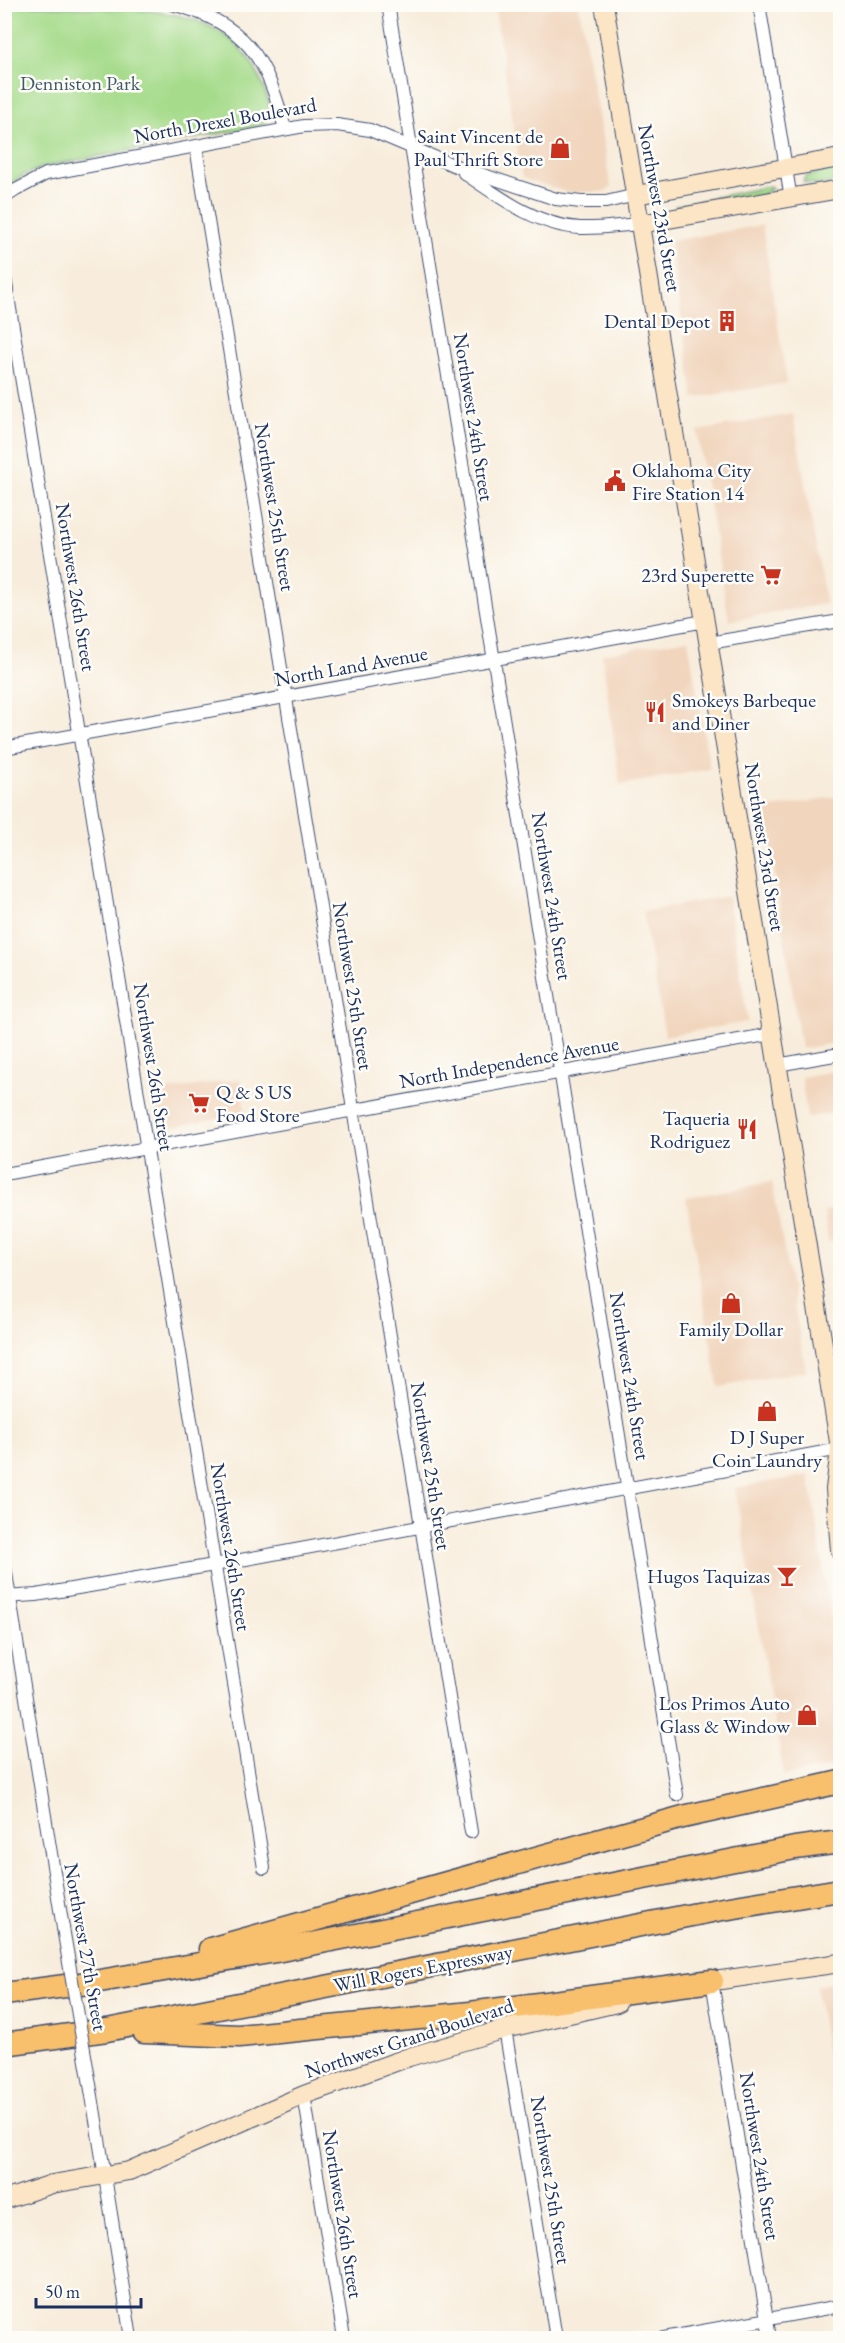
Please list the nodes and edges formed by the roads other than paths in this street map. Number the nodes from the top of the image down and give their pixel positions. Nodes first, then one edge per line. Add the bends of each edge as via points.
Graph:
1 (172, 4) edge
2 (388, 4) edge
3 (604, 4) edge
4 (759, 4) edge
5 (285, 129) junction
6 (410, 145) junction
7 (196, 147) junction
8 (840, 158) edge
9 (453, 165) junction
10 (785, 167) junction
11 (840, 189) edge
12 (636, 195) junction
13 (4, 198) edge
14 (791, 199) junction
15 (640, 224) junction
16 (4, 272) edge
17 (705, 621) junction
18 (840, 621) edge
19 (709, 643) junction
20 (494, 660) junction
21 (287, 698) junction
22 (80, 734) junction
23 (4, 748) edge
24 (772, 1034) junction
25 (840, 1054) edge
26 (777, 1065) junction
27 (561, 1072) junction
28 (353, 1110) junction
29 (147, 1148) junction
30 (4, 1174) edge
31 (840, 1449) edge
32 (628, 1486) junction
33 (838, 1488) edge
34 (421, 1527) junction
35 (840, 1550) edge
36 (4, 1561) edge
37 (214, 1565) junction
38 (7, 1597) edge
39 (836, 1780) edge
40 (677, 1795) dead end
41 (471, 1832) dead end
42 (840, 1842) edge
43 (264, 1868) dead end
44 (840, 1890) edge
45 (840, 1963) edge
46 (712, 1981) junction
47 (88, 1983) junction
48 (4, 1994) edge
49 (505, 2029) junction
50 (107, 2030) junction
51 (4, 2044) edge
52 (304, 2095) junction
53 (106, 2177) junction
54 (4, 2200) edge
55 (840, 2306) edge
56 (767, 2320) junction
57 (131, 2338) edge
58 (344, 2338) edge
59 (556, 2338) edge
60 (664, 2338) edge
61 (770, 2338) edge

1 - 5 street via 214,18 247,45 264,68
2 - 6 street, Northwest 24th Street
3 - 12 main road, Northwest 23rd Street
4 - 10 street
5 - 6 street, North Drexel Boulevard via 337,125 370,130
5 - 7 street, North Drexel Boulevard
6 - 9 street, North Drexel Boulevard
6 - 20 street, Northwest 24th Street
7 - 13 street, North Drexel Boulevard via 46,174
7 - 21 street, Northwest 25th Street
8 - 10 main road, North Drexel Boulevard
9 - 12 street, North Drexel Boulevard via 556,199 606,202
9 - 15 street, North Drexel Boulevard via 507,203 553,222 579,228
10 - 12 main road, North Drexel Boulevard
10 - 14 street
11 - 14 main road
12 - 15 main road, Northwest 23rd Street
14 - 15 main road
15 - 17 main road, Northwest 23rd Street
16 - 22 street, Northwest 26th Street
17 - 19 main road, Northwest 23rd Street
17 - 20 street, North Land Avenue
18 - 19 street
19 - 24 main road, Northwest 23rd Street
20 - 21 street, North Land Avenue
20 - 27 street, Northwest 24th Street
21 - 22 street, North Land Avenue
21 - 28 street, Northwest 25th Street
22 - 23 street, North Land Avenue
22 - 29 street, Northwest 26th Street
24 - 26 main road, Northwest 23rd Street
24 - 27 street, North Independence Avenue
25 - 26 street
26 - 31 main road, Northwest 23rd Street
27 - 28 street, North Independence Avenue
27 - 32 street, Northwest 24th Street
28 - 29 street, North Independence Avenue
28 - 34 street, Northwest 25th Street
29 - 30 street, North Independence Avenue
29 - 37 street, Northwest 26th Street
31 - 32 street
31 - 33 main road, Northwest 23rd Street
32 - 34 street
32 - 40 street, Northwest 24th Street
33 - 35 main road, Northwest 23rd Street
34 - 37 street
34 - 41 street, Northwest 25th Street
36 - 38 street, Northwest 27th Street
37 - 38 street
37 - 43 street, Northwest 26th Street
38 - 53 street, Northwest 27th Street, bridge
39 - 47 highway via 683,1817
42 - 47 highway via 740,1858 276,1951
44 - 50 highway, Will Rogers Expressway via 717,1910
45 - 46 main road, Northwest Grand Boulevard
46 - 49 main road, Northwest Grand Boulevard
46 - 50 highway via 470,2013 239,2036
46 - 56 street, Northwest 24th Street
47 - 48 highway
49 - 52 main road, Northwest Grand Boulevard via 409,2057
49 - 59 street, Northwest 25th Street
50 - 51 highway, Will Rogers Expressway
52 - 53 main road, Northwest Grand Boulevard via 129,2171
52 - 58 street, Northwest 26th Street
53 - 54 main road, Northwest Grand Boulevard via 70,2180
53 - 57 street, Northwest 27th Street
55 - 56 street
56 - 60 street
56 - 61 street, Northwest 24th Street

